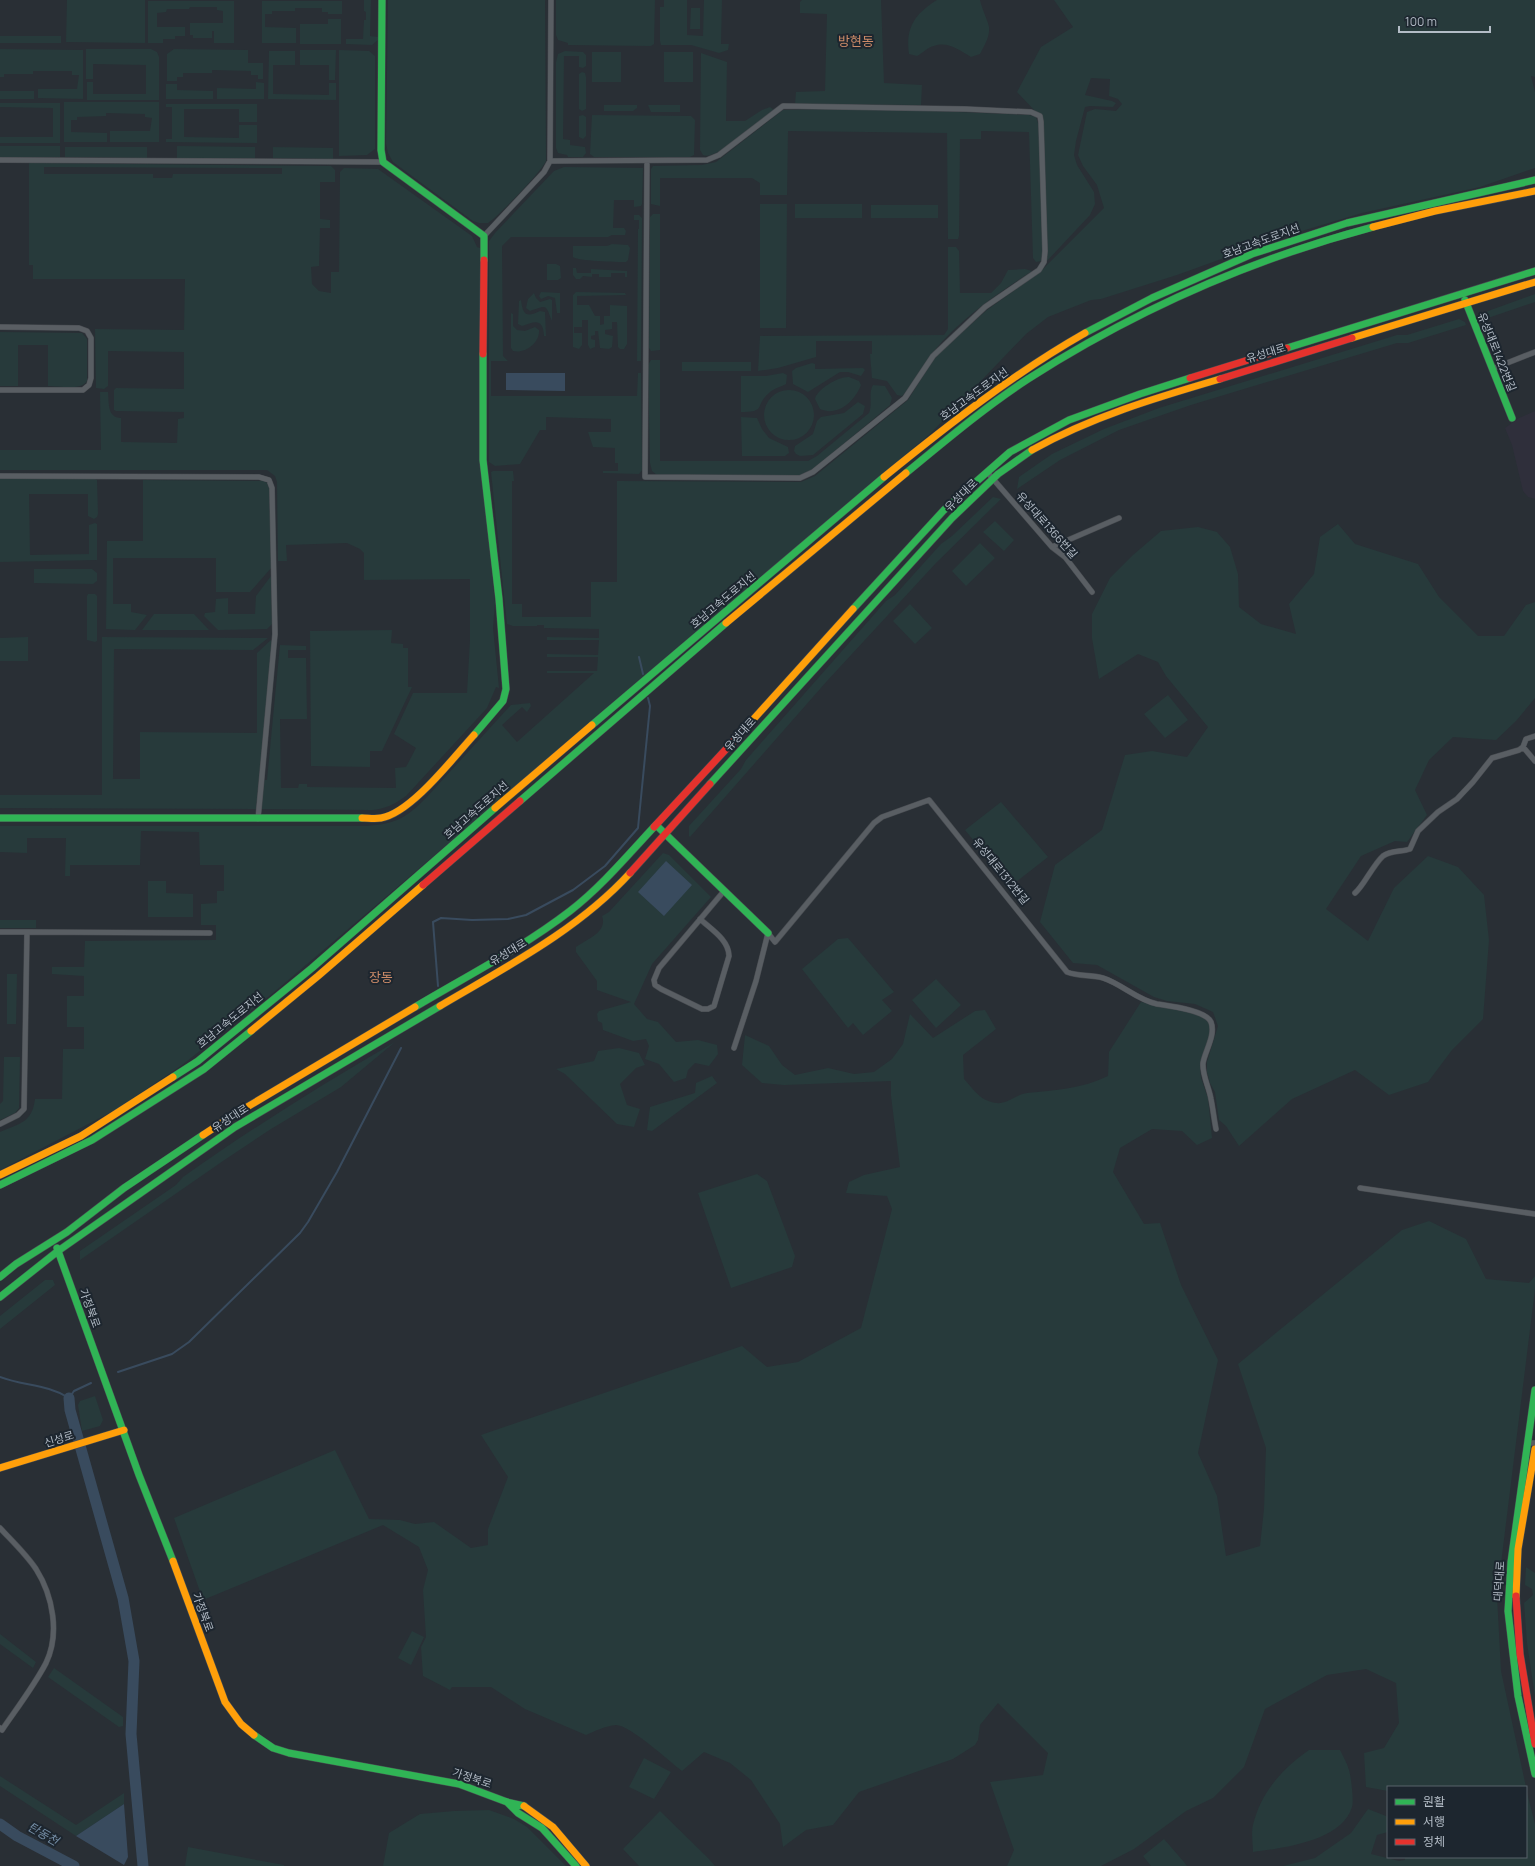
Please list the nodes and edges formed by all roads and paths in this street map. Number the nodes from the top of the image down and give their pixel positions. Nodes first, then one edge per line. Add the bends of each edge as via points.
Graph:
1 (382, 0) edge
2 (551, 0) edge
3 (0, 160) edge
4 (550, 161) junction
5 (647, 161) junction
6 (383, 162) junction
7 (1535, 180) edge
8 (1535, 191) edge
9 (484, 236) junction
10 (1535, 271) edge
11 (1535, 282) edge
12 (1463, 294) junction
13 (1466, 304) junction
14 (0, 327) edge
15 (1535, 352) edge
16 (1492, 369) junction
17 (0, 390) edge
18 (1512, 418) dead end
19 (987, 472) junction
20 (0, 476) edge
21 (993, 479) junction
22 (1119, 518) dead end
23 (1052, 547) junction
24 (1092, 592) dead end
25 (1535, 736) edge
26 (1523, 747) junction
27 (1535, 761) edge
28 (0, 818) edge
29 (258, 819) junction
30 (656, 825) junction
31 (665, 834) junction
32 (724, 891) junction
33 (1355, 893) dead end
34 (700, 919) junction
35 (0, 932) edge
36 (27, 932) junction
37 (210, 933) dead end
38 (768, 933) junction
39 (734, 1048) dead end
40 (0, 1124) edge
41 (1216, 1129) dead end
42 (0, 1175) edge
43 (0, 1185) edge
44 (1360, 1188) dead end
45 (1535, 1214) edge
46 (54, 1240) junction
47 (58, 1251) junction
48 (0, 1277) edge
49 (0, 1297) edge
50 (1535, 1390) edge
51 (124, 1430) junction
52 (1532, 1443) edge
53 (1535, 1449) edge
54 (0, 1468) edge
55 (0, 1528) edge
56 (0, 1728) edge
57 (1535, 1744) edge
58 (1535, 1774) edge
59 (507, 1802) junction
60 (576, 1866) edge
61 (586, 1866) edge

1 - 6 main road via 380,150
2 - 4 street
3 - 6 street
4 - 5 street
4 - 9 street via 544,172
5 - 5 street via 645,477 800,478 813,472 905,398 934,356 985,307 1039,270 1044,262 1041,122 1040,116 1031,112 783,106 714,158
6 - 9 main road
7 - 42 main road, 호남고속도로지선 via 1346,223 1252,254 1152,298 1050,353 950,424 881,480 526,780 312,968 198,1061 81,1136
8 - 43 main road, 호남고속도로지선 via 1428,213 1273,257 1212,281 1150,310 1094,339 1027,380 957,431 757,596 324,971 204,1069 92,1140
9 - 29 main road via 483,460 499,599 506,689 503,701 412,802 397,812 381,818 365,819
10 - 12 main road, 유성대로
11 - 13 main road, 유성대로
12 - 13 main road, 유성대로1422번길
12 - 19 main road, 유성대로 via 1140,394 1037,436
13 - 16 main road, 유성대로1422번길
13 - 21 main road, 유성대로 via 1143,402 1079,425 1034,449
14 - 17 street via 79,328 87,331 91,338 91,378 89,385 83,390
15 - 16 street
16 - 18 main road, 유성대로1422번길
19 - 21 street, 유성대로1366번길
19 - 30 main road, 유성대로 via 944,510
20 - 29 street via 259,477 269,480 272,488 275,634
21 - 23 street, 유성대로1366번길
21 - 31 main road, 유성대로 via 952,518
22 - 23 street
23 - 24 street, 유성대로1366번길 via 1065,557
25 - 26 street via 1526,739
26 - 27 street
26 - 33 street via 1492,758 1457,799 1438,812 1418,832 1410,848 1384,856
28 - 29 main road
30 - 31 main road
30 - 46 main road, 유성대로 via 613,871 571,910 527,942 232,1116 124,1188
31 - 32 main road
31 - 47 main road, 유성대로 via 618,884 577,920 531,952 235,1127
32 - 34 street
32 - 38 main road
34 - 34 street via 659,968 654,980 655,985 661,989 708,1009 714,1006 729,949
35 - 36 street
36 - 37 street
36 - 40 street via 24,1109
38 - 39 street via 756,981
38 - 41 street, 유성대로1312번길 via 775,942 874,823 882,817 929,800 1067,972 1075,976 1089,974 1117,983 1150,1001 1190,1010 1210,1020 1212,1028 1203,1070
44 - 45 street
46 - 47 main road, 가정북로
46 - 48 main road, 유성대로
47 - 49 main road, 유성대로
47 - 51 main road, 가정북로
50 - 52 main road, 대덕대로
51 - 54 main road, 신성로
51 - 59 main road, 가정북로 via 138,1475 212,1670 225,1702 241,1724 273,1748 289,1753 432,1778 465,1786
52 - 58 main road, 대덕대로 via 1511,1562 1508,1611 1518,1696
53 - 57 main road, 대덕대로 via 1517,1562 1516,1611 1522,1682
55 - 56 street via 35,1568 45,1586 50,1601 53,1633 46,1662 2,1730
59 - 60 main road, 가정북로 via 518,1813 542,1828
59 - 61 main road, 가정북로 via 523,1805 553,1827

